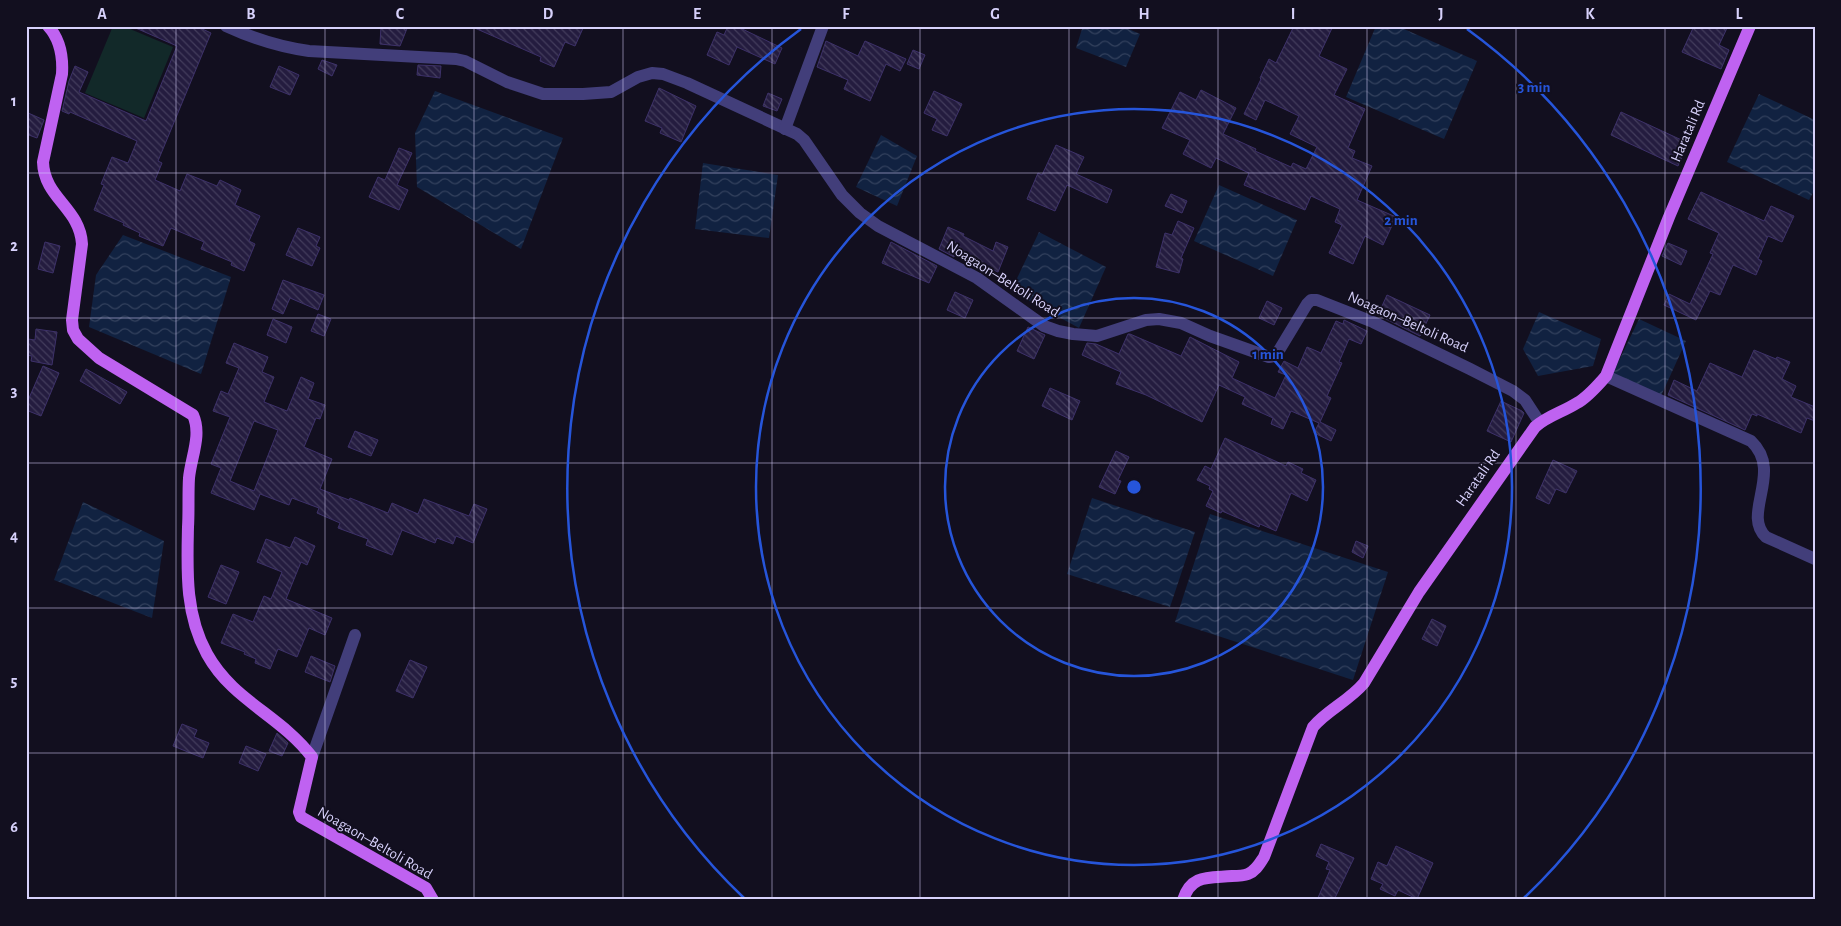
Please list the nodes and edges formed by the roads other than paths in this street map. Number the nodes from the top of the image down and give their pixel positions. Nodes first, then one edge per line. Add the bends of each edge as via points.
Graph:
1 (48, 26) edge
2 (226, 26) edge
3 (823, 26) edge
4 (1750, 26) edge
5 (785, 129) junction
6 (1606, 376) junction
7 (1540, 422) junction
8 (1815, 560) edge
9 (355, 635) dead end
10 (312, 756) junction
11 (433, 900) edge
12 (1183, 900) edge

1 - 10 main road via 63,61 43,162 44,173 48,184 82,233 73,330 99,358 194,415 198,424 190,478 187,580 194,627 220,676 301,742
2 - 5 street, Noagaon–Beltoli Road via 289,48 309,51 456,59 544,94 611,92 638,77 663,74
3 - 5 street
4 - 6 main road, Haratali Rd
5 - 7 street, Noagaon–Beltoli Road via 804,140 842,195 860,213 878,226 977,278 1044,326 1097,336 1159,319 1181,323 1269,357 1278,352 1307,304 1317,300 1373,322 1514,391 1525,400
6 - 7 main road, Haratali Rd via 1578,403
6 - 8 street via 1751,441 1762,454 1764,462 1757,523 1760,531 1766,537
7 - 12 main road, Haratali Rd via 1419,592 1364,683 1312,727 1268,848 1254,871 1246,876 1200,879 1193,882
9 - 10 street
10 - 11 main road, Noagaon–Beltoli Road via 299,812 301,817 426,888

